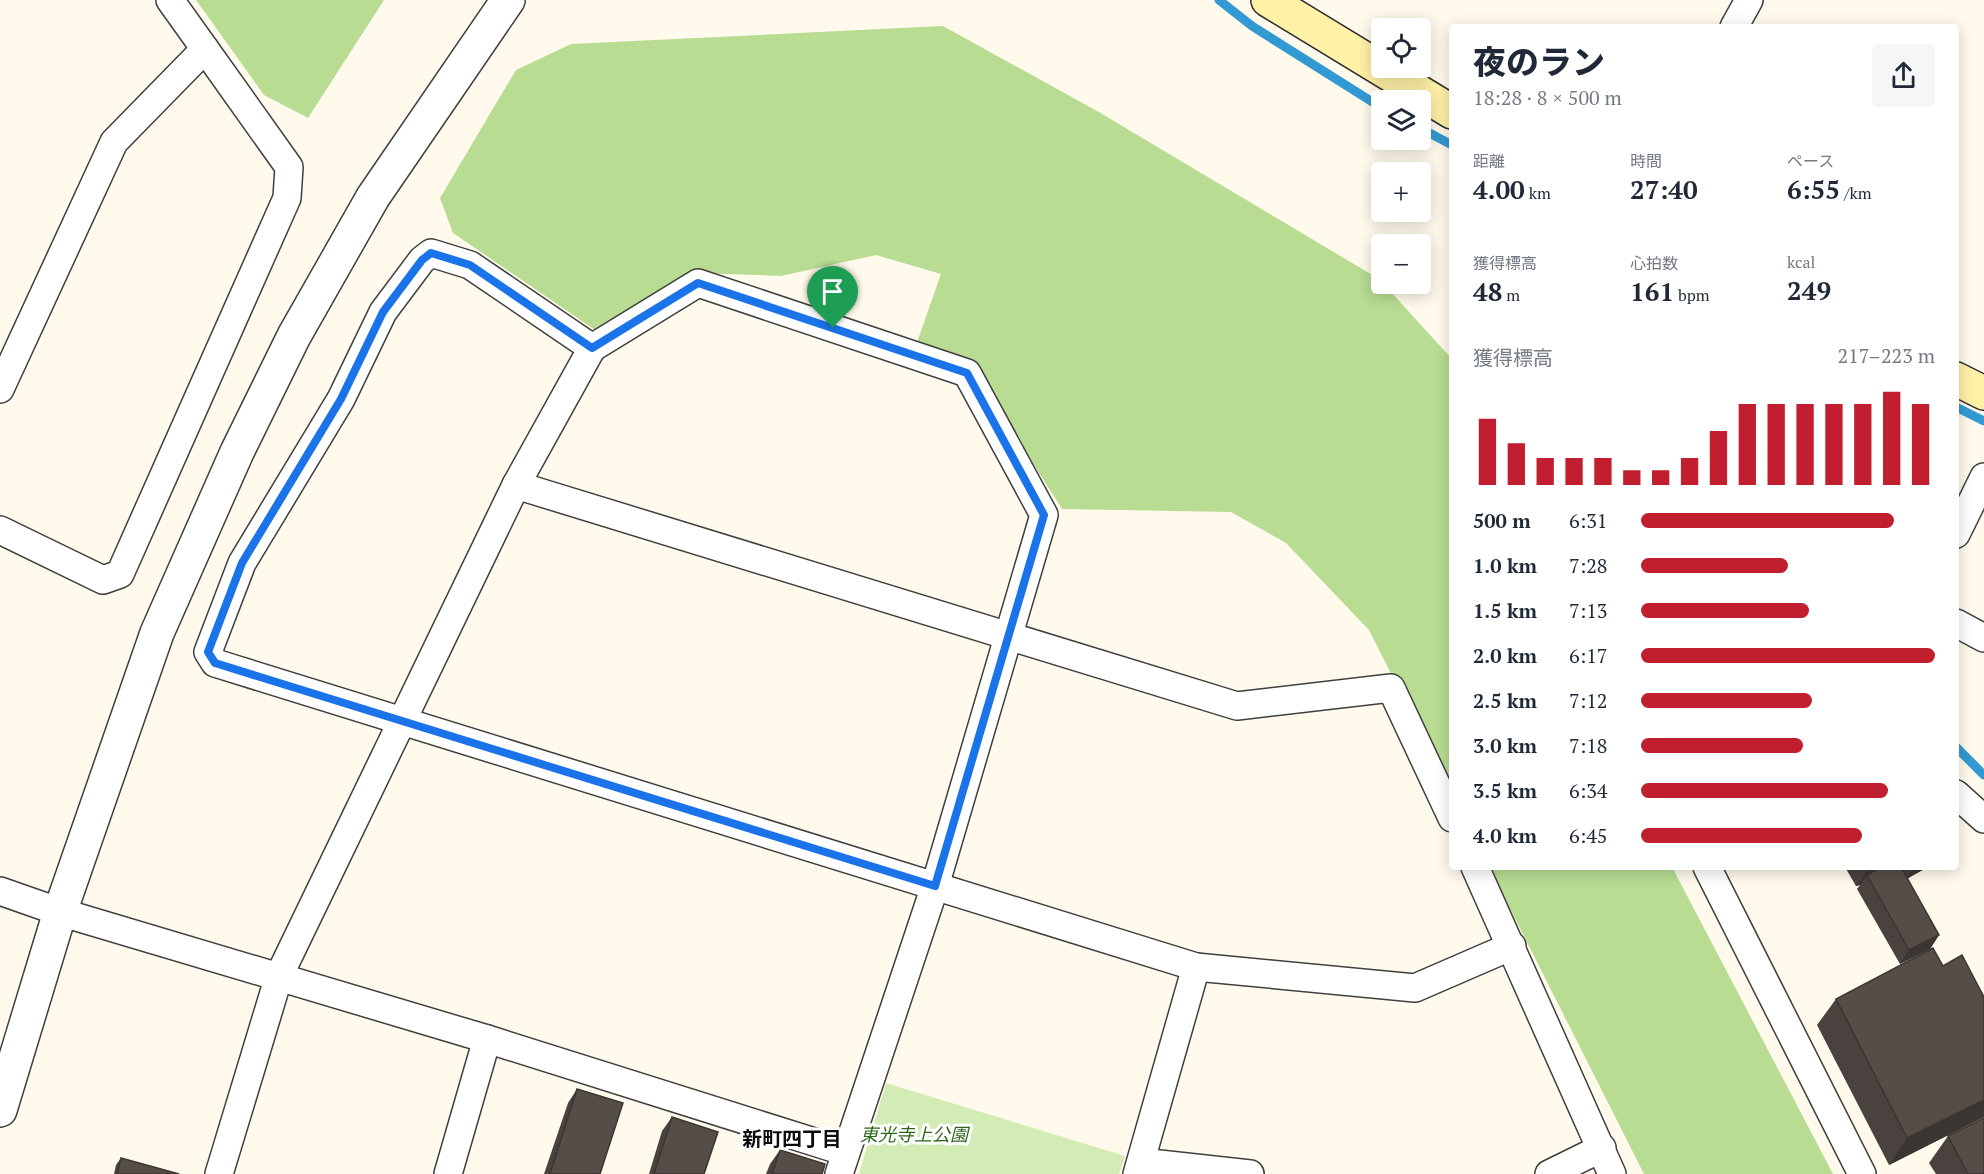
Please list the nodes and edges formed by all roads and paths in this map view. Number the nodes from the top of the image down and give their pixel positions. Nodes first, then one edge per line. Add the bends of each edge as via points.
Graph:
1 (170, 0) edge
2 (508, 0) edge
3 (1268, 0) edge
4 (1749, 0) edge
5 (1736, 24) edge
6 (205, 49) junction
7 (1449, 110) edge
8 (592, 348) junction
9 (1959, 380) edge
10 (0, 389) edge
11 (1984, 393) edge
12 (1984, 477) edge
13 (516, 485) junction
14 (1959, 528) edge
15 (0, 530) edge
16 (1959, 625) edge
17 (1007, 635) junction
18 (1984, 638) edge
19 (403, 722) junction
20 (1959, 798) edge
21 (1449, 812) edge
22 (1984, 819) edge
23 (1476, 870) edge
24 (1709, 870) edge
25 (935, 886) junction
26 (0, 891) edge
27 (60, 912) junction
28 (1512, 946) junction
29 (1196, 967) junction
30 (279, 976) junction
31 (488, 1039) junction
32 (0, 1110) edge
33 (1602, 1149) junction
34 (842, 1163) edge
35 (1139, 1168) edge
36 (219, 1174) edge
37 (448, 1174) edge
38 (1250, 1174) edge
39 (1549, 1174) edge
40 (1612, 1174) edge
41 (1862, 1174) edge

1 - 6 street
2 - 27 street via 373,197 294,336 237,452 157,633
3 - 7 main road
4 - 5 street
6 - 10 street via 114,142
6 - 15 street via 289,167 287,198 120,574 103,580
8 - 13 street
8 - 17 street via 698,283 967,373 1044,515
8 - 19 street via 470,265 431,253 383,312 341,399 242,563 208,652 215,663
9 - 11 main road
12 - 14 street
13 - 17 street
13 - 19 street
16 - 18 street
17 - 21 street via 1237,706 1391,688
17 - 25 street
19 - 25 street
19 - 30 street
20 - 22 street
23 - 28 street
24 - 41 street
25 - 29 street
25 - 34 street
26 - 27 street
27 - 30 street
27 - 32 street
28 - 29 street via 1415,988
28 - 33 street
29 - 35 street
30 - 31 street
30 - 36 street
31 - 34 street
31 - 37 street
33 - 39 street
33 - 40 street
35 - 38 street

